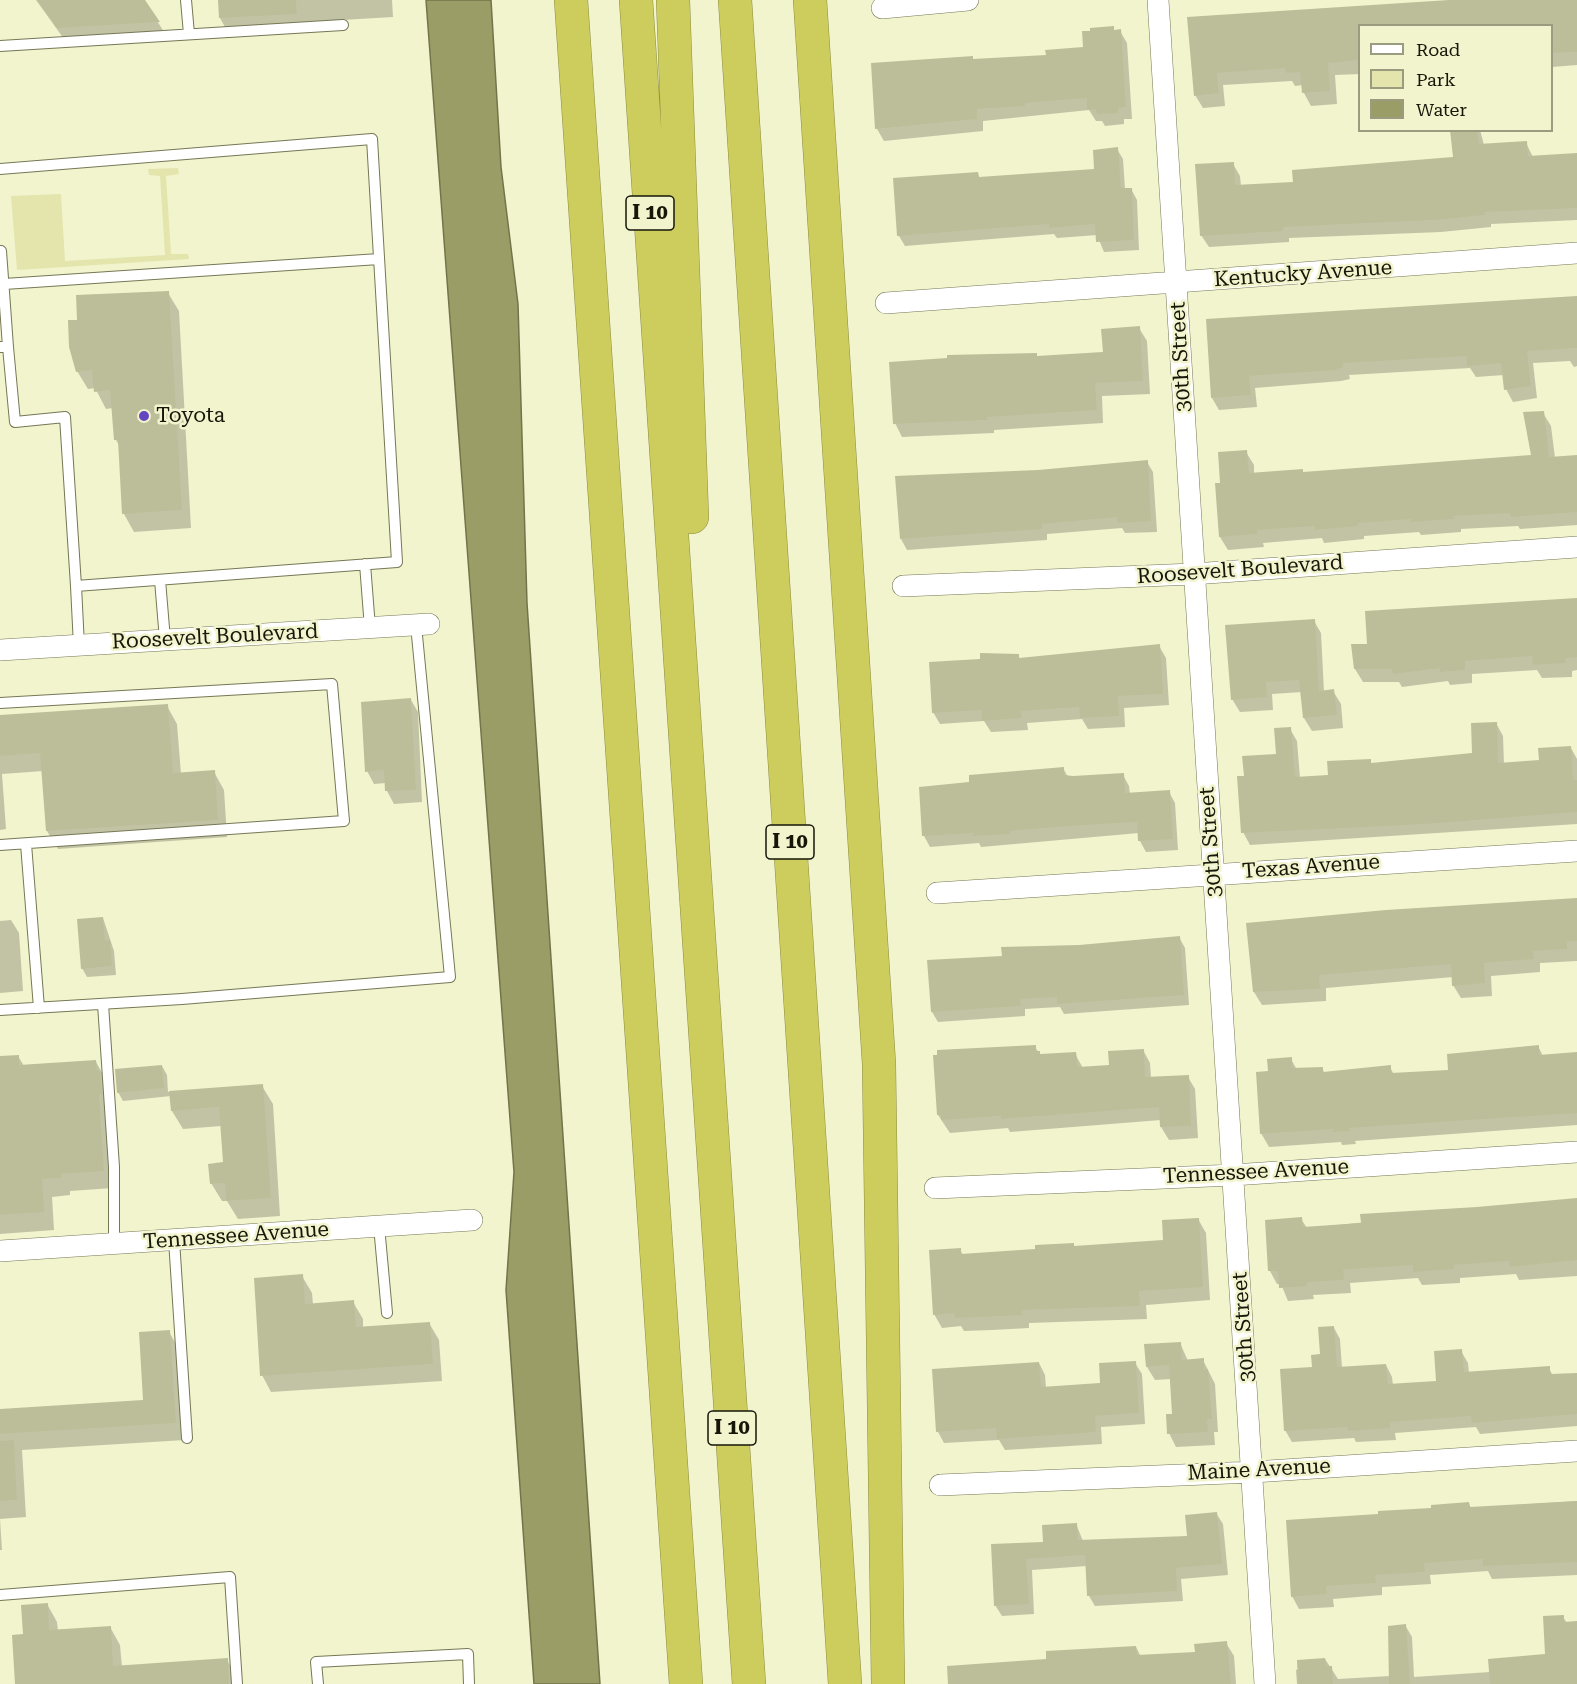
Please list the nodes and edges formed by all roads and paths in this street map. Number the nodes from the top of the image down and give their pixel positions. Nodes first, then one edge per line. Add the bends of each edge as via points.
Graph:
1 (186, 0) edge
2 (571, 0) edge
3 (636, 0) edge
4 (673, 0) edge
5 (735, 0) edge
6 (810, 0) edge
7 (968, 0) edge
8 (1158, 0) edge
9 (882, 8) dead end
10 (343, 25) dead end
11 (189, 34) junction
12 (0, 45) edge
13 (0, 169) edge
14 (0, 245) edge
15 (0, 251) edge
16 (1577, 253) edge
17 (379, 259) junction
18 (4, 284) junction
19 (1177, 284) junction
20 (886, 303) dead end
21 (4, 347) edge
22 (1577, 547) edge
23 (365, 564) junction
24 (1193, 574) junction
25 (160, 580) junction
26 (76, 586) junction
27 (903, 586) dead end
28 (423, 625) joint
29 (370, 628) junction
30 (165, 640) junction
31 (79, 646) junction
32 (0, 650) edge
33 (0, 704) edge
34 (26, 844) junction
35 (0, 846) edge
36 (1577, 851) edge
37 (1213, 873) junction
38 (937, 893) dead end
39 (103, 1004) junction
40 (39, 1008) junction
41 (0, 1010) edge
42 (1577, 1152) edge
43 (716, 1172) junction
44 (1233, 1175) junction
45 (935, 1188) dead end
46 (472, 1220) dead end
47 (379, 1226) junction
48 (174, 1240) junction
49 (114, 1244) junction
50 (0, 1251) edge
51 (387, 1312) dead end
52 (187, 1438) dead end
53 (1577, 1451) edge
54 (1253, 1472) junction
55 (940, 1485) dead end
56 (0, 1595) edge
57 (237, 1684) edge
58 (318, 1684) edge
59 (469, 1684) edge
60 (686, 1684) edge
61 (749, 1684) edge
62 (845, 1684) edge
63 (888, 1684) edge
64 (1265, 1684) edge

1 - 11 lane
2 - 60 highway
3 - 43 highway, I 10
4 - 43 highway
5 - 62 highway, I 10
6 - 63 highway via 879,1064
7 - 9 street
8 - 19 street, 30th Street
10 - 11 lane
11 - 12 lane
13 - 17 lane via 372,140
14 - 15 lane
15 - 18 lane
16 - 19 street, Kentucky Avenue
17 - 18 lane
17 - 23 lane via 396,562
18 - 21 lane
19 - 20 street, Kentucky Avenue
19 - 24 street, 30th Street
21 - 26 lane via 15,422 65,417
22 - 24 street, Roosevelt Boulevard
23 - 25 lane
23 - 29 lane
24 - 27 street, Roosevelt Boulevard
24 - 37 street, 30th Street
25 - 26 lane
25 - 30 lane
26 - 31 lane
28 - 29 street, Roosevelt Boulevard
28 - 39 lane via 450,977
29 - 30 street, Roosevelt Boulevard
30 - 31 street, Roosevelt Boulevard
31 - 32 street, Roosevelt Boulevard
33 - 34 lane via 332,684 344,821
34 - 35 lane
34 - 40 lane
36 - 37 street, Texas Avenue
37 - 38 street, Texas Avenue
37 - 44 street, 30th Street
39 - 40 lane
39 - 49 lane via 114,1167
40 - 41 lane
42 - 44 street, Tennessee Avenue
43 - 61 highway, I 10
44 - 45 street, Tennessee Avenue
44 - 54 street, 30th Street
46 - 47 street, Tennessee Avenue
47 - 48 street, Tennessee Avenue
47 - 51 lane
48 - 49 street, Tennessee Avenue
48 - 52 lane
49 - 50 street, Tennessee Avenue
53 - 54 street, Maine Avenue
54 - 55 street, Maine Avenue
54 - 64 street, 30th Street
56 - 57 lane via 231,1577
58 - 59 lane via 316,1662 468,1654

